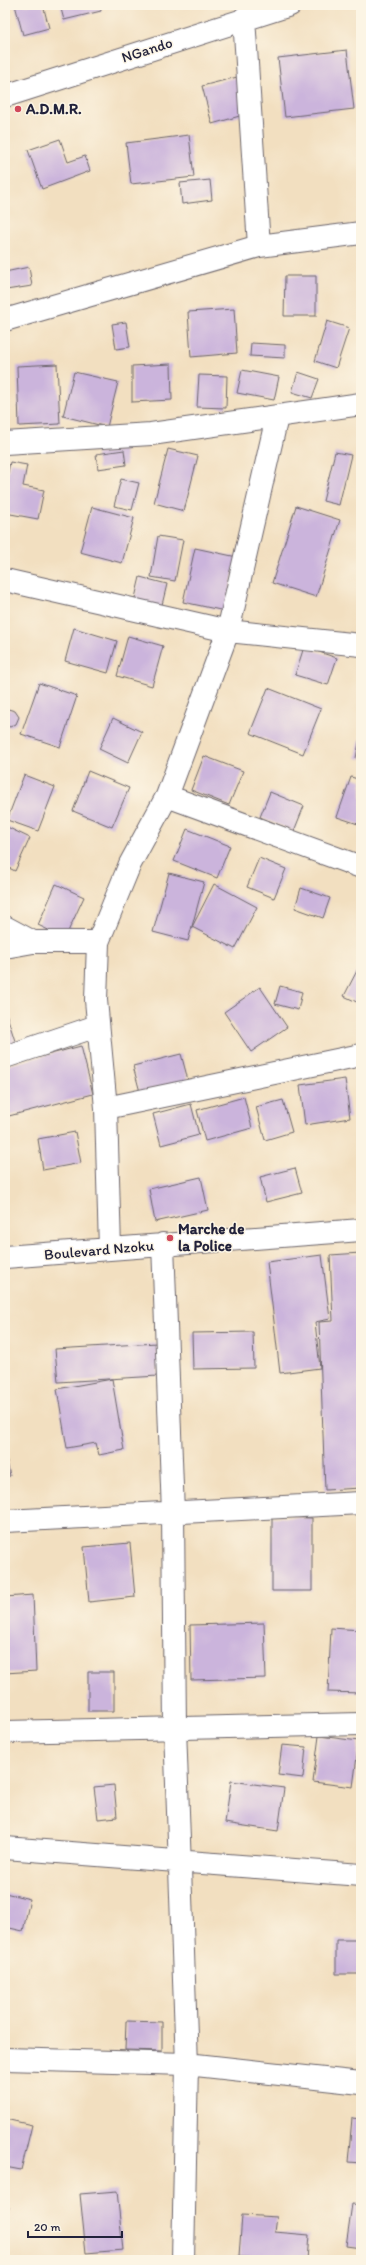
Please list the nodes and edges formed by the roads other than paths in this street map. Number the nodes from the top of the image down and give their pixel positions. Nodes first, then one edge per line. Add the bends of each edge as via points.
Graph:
1 (290, 5) edge
2 (244, 18) junction
3 (5, 96) edge
4 (361, 233) edge
5 (259, 246) junction
6 (5, 320) edge
7 (361, 404) edge
8 (277, 416) junction
9 (5, 443) edge
10 (5, 580) edge
11 (228, 631) junction
12 (361, 645) edge
13 (167, 796) junction
14 (361, 867) edge
15 (5, 927) edge
16 (33, 942) junction
17 (98, 942) junction
18 (5, 947) edge
19 (97, 1026) junction
20 (361, 1055) edge
21 (5, 1057) edge
22 (106, 1108) junction
23 (361, 1230) edge
24 (163, 1244) junction
25 (110, 1249) junction
26 (5, 1257) edge
27 (361, 1503) edge
28 (173, 1513) junction
29 (5, 1521) edge
30 (361, 1724) edge
31 (176, 1728) junction
32 (5, 1732) edge
33 (5, 1848) edge
34 (180, 1860) junction
35 (361, 1875) edge
36 (5, 2059) edge
37 (187, 2064) junction
38 (361, 2083) edge
39 (183, 2260) edge

1 - 2 street, NGando
2 - 3 street, NGando
2 - 5 street
4 - 5 street
5 - 6 street
7 - 8 street
8 - 9 street via 151,434
8 - 11 street
10 - 11 street
11 - 12 street
11 - 13 street
13 - 14 street
13 - 17 street via 128,870
15 - 16 street
16 - 17 street
16 - 18 street
17 - 19 street
19 - 21 street
19 - 22 street
20 - 22 street
22 - 25 street
23 - 24 street, Boulevard Nzoku
24 - 25 street, Boulevard Nzoku
24 - 28 street
25 - 26 street, Boulevard Nzoku
27 - 28 street
28 - 29 street
28 - 31 street
30 - 31 street
31 - 32 street
31 - 34 street
33 - 34 street
34 - 35 street
34 - 37 street
36 - 37 street
37 - 38 street
37 - 39 street

